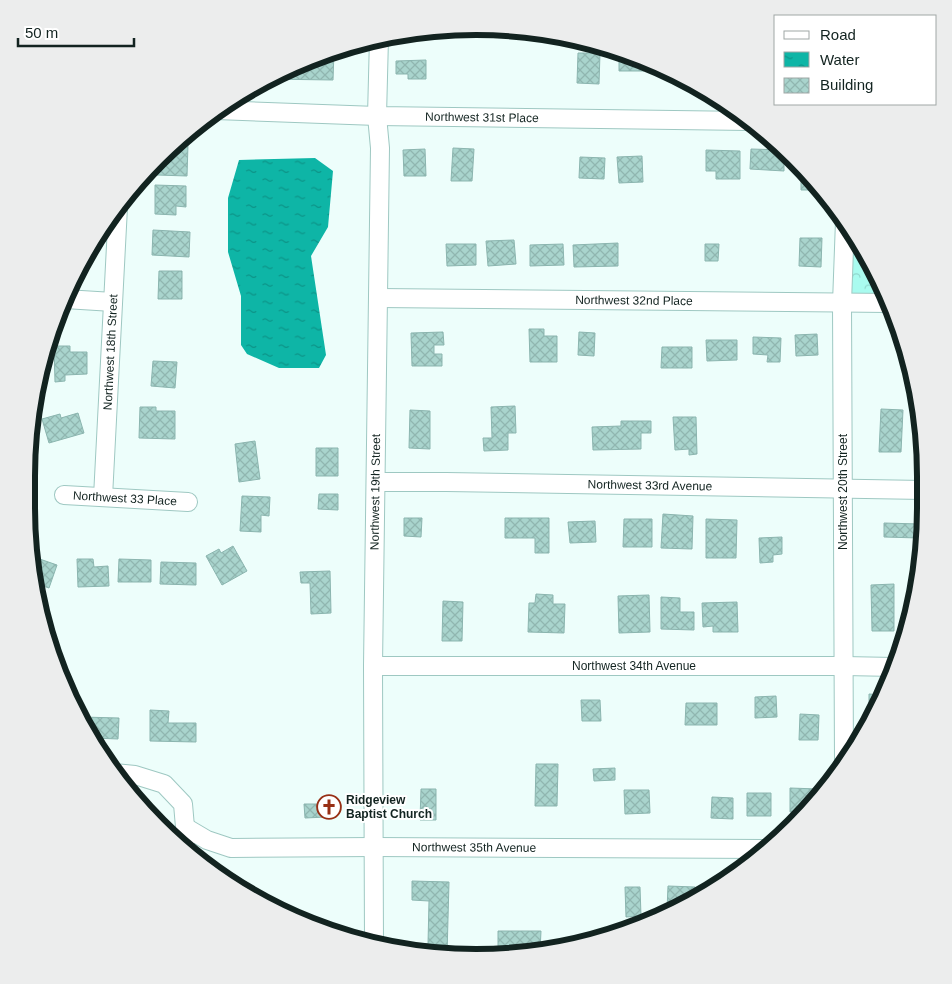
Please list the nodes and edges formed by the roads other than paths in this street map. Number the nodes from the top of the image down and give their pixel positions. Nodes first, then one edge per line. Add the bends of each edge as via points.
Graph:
1 (379, 46) edge
2 (229, 110) edge
3 (377, 116) junction
4 (736, 120) edge
5 (117, 220) edge
6 (845, 234) edge
7 (379, 298) junction
8 (73, 299) edge
9 (113, 302) junction
10 (842, 303) junction
11 (881, 303) edge
12 (376, 482) junction
13 (843, 488) junction
14 (917, 490) edge
15 (64, 495) dead end
16 (104, 497) junction
17 (188, 502) dead end
18 (374, 666) junction
19 (844, 666) junction
20 (887, 668) edge
21 (844, 751) edge
22 (124, 773) edge
23 (185, 827) junction
24 (185, 840) edge
25 (375, 847) junction
26 (756, 849) edge
27 (374, 937) edge

1 - 3 street, Northwest 19th Street
2 - 3 street, Northwest 31st Place
3 - 4 street, Northwest 31st Place
3 - 7 street, Northwest 19th Street via 380,148
5 - 9 street, Northwest 18th Street
6 - 10 street, Northwest 20th Street
7 - 10 street, Northwest 32nd Place
7 - 12 street, Northwest 19th Street
8 - 9 street
9 - 16 street, Northwest 18th Street
10 - 11 street, Northwest 32nd Place
10 - 13 street, Northwest 20th Street
12 - 13 street, Northwest 33rd Avenue
12 - 18 street, Northwest 19th Street
13 - 14 street, Northwest 33rd Avenue
13 - 19 street, Northwest 20th Street
15 - 16 street, Northwest 33 Place
16 - 17 street, Northwest 33 Place
18 - 19 street, Northwest 34th Avenue
18 - 25 street, Northwest 19th Street
19 - 20 street, Northwest 34th Avenue
19 - 21 street, Northwest 20th Street
22 - 23 street via 164,784 183,804
23 - 24 street
23 - 25 street, Northwest 35th Avenue via 207,840 231,848
25 - 26 street, Northwest 35th Avenue
25 - 27 street, Northwest 19th Street

